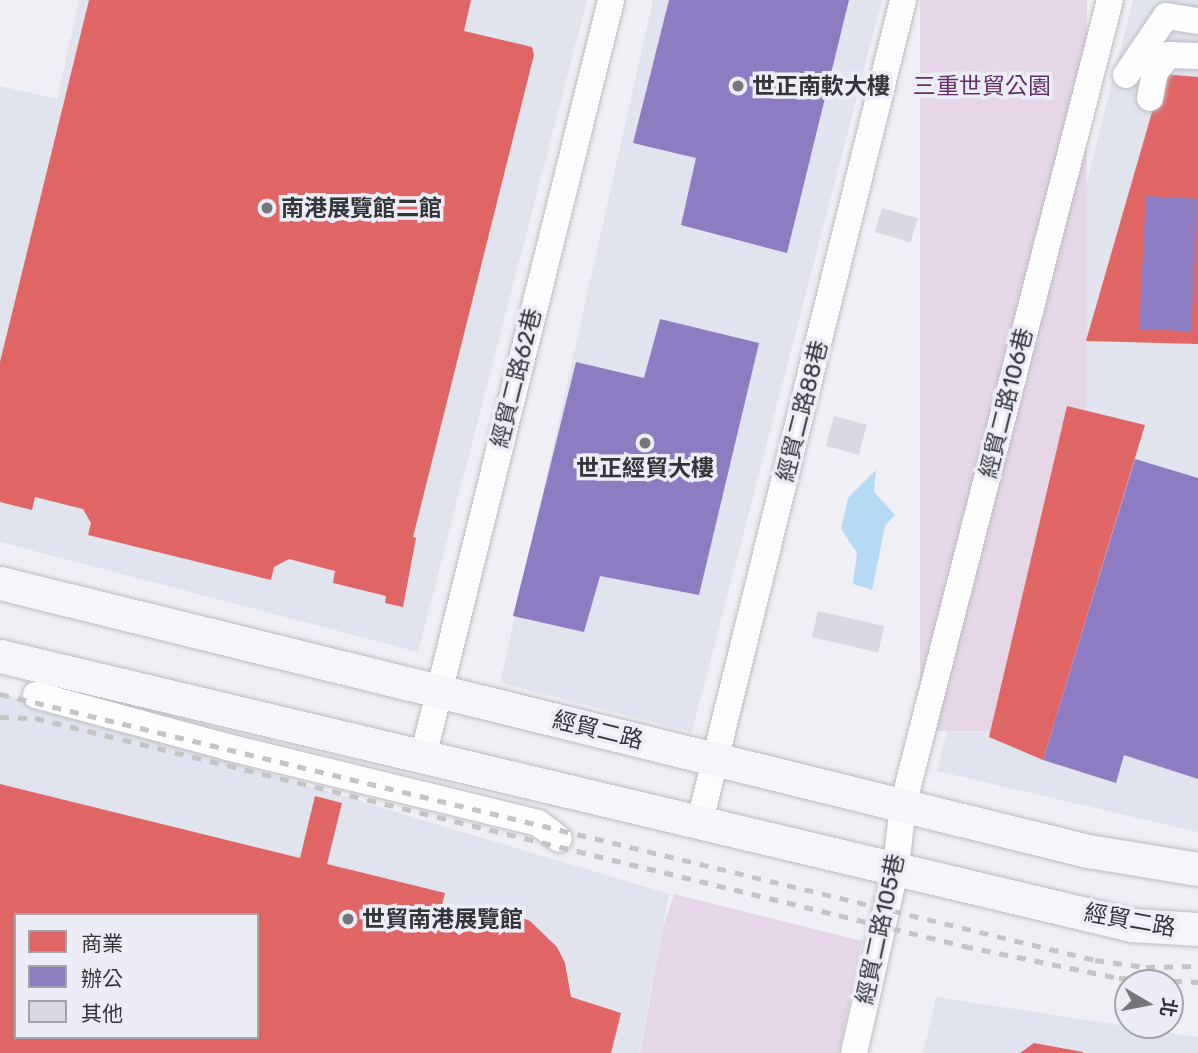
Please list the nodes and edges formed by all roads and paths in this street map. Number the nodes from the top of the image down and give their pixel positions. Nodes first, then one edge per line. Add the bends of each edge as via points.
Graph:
1 (611, 0) edge
2 (904, 0) edge
3 (1110, 0) edge
4 (1171, 40) edge
5 (1126, 75) dead end
6 (1150, 98) dead end
7 (0, 583) edge
8 (0, 656) edge
9 (439, 690) junction
10 (36, 695) dead end
11 (423, 757) junction
12 (716, 759) junction
13 (903, 805) junction
14 (701, 821) junction
15 (559, 839) dead end
16 (895, 867) junction
17 (1198, 869) edge
18 (1198, 929) edge
19 (854, 1053) edge

1 - 9 street, 經貿二路62巷
2 - 12 street, 經貿二路88巷
3 - 13 street, 經貿二路106巷
4 - 5 street
4 - 6 street
7 - 9 main road, 經貿二路
8 - 11 main road, 經貿二路
9 - 11 street, 經貿二路62巷
9 - 12 main road, 經貿二路
10 - 15 street via 538,823
11 - 14 main road, 經貿二路
12 - 13 main road, 經貿二路
12 - 14 street, 經貿二路88巷
13 - 16 street, 經貿二路105巷
13 - 17 main road, 經貿二路 via 1088,851
14 - 16 main road, 經貿二路
16 - 18 main road, 經貿二路 via 1132,925
16 - 19 street, 經貿二路105巷

